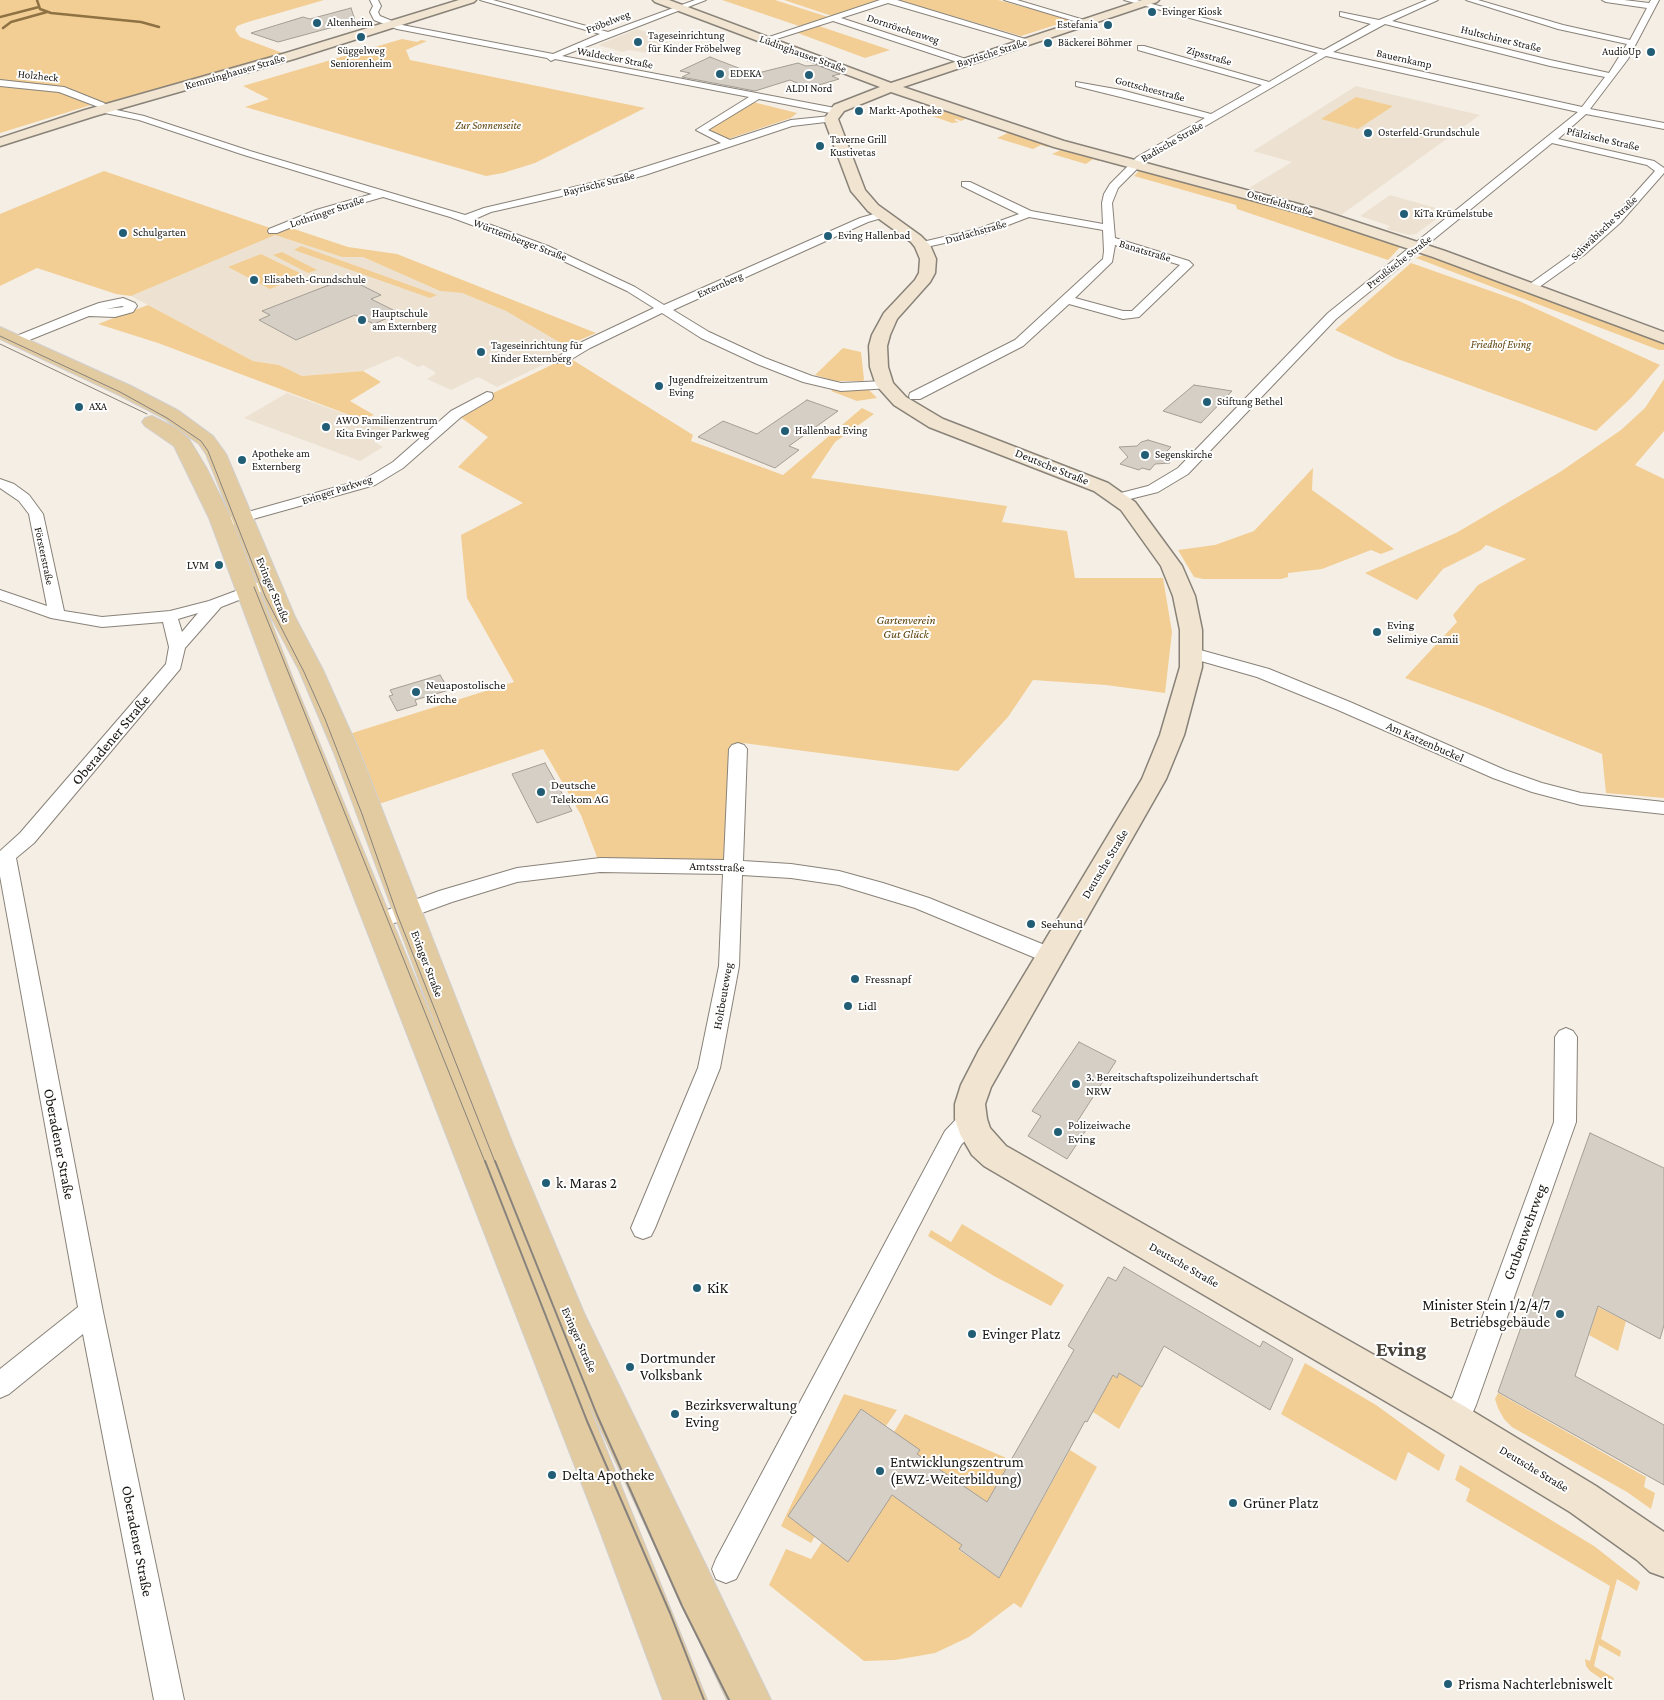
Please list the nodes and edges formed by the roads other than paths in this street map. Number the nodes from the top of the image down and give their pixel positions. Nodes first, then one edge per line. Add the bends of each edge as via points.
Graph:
1 (374, 0) edge
2 (470, 0) edge
3 (484, 0) edge
4 (659, 0) edge
5 (702, 0) edge
6 (888, 0) edge
7 (1008, 0) edge
8 (1128, 0) edge
9 (1434, 0) edge
10 (1470, 0) edge
11 (1606, 0) edge
12 (1147, 2) edge
13 (1654, 3) edge
14 (678, 8) junction
15 (1343, 14) dead end
16 (834, 18) junction
17 (1087, 22) junction
18 (1381, 22) junction
19 (392, 24) junction
20 (608, 34) junction
21 (764, 40) junction
22 (1028, 41) junction
23 (1633, 43) junction
24 (1141, 49) dead end
25 (1326, 53) junction
26 (551, 58) junction
27 (966, 62) junction
28 (1612, 76) junction
29 (0, 83) edge
30 (1079, 84) dead end
31 (1271, 85) junction
32 (890, 87) junction
33 (756, 97) junction
34 (119, 105) junction
35 (102, 108) junction
36 (1585, 111) junction
37 (833, 115) junction
38 (140, 118) junction
39 (1214, 118) junction
40 (1664, 126) edge
41 (1550, 140) junction
42 (0, 142) edge
43 (731, 144) junction
44 (1650, 163) joint
45 (1135, 164) junction
46 (966, 184) dead end
47 (382, 194) junction
48 (1028, 214) junction
49 (881, 215) junction
50 (465, 219) junction
51 (273, 232) dead end
52 (1109, 234) junction
53 (922, 245) junction
54 (1418, 247) junction
55 (1531, 288) junction
56 (1066, 300) junction
57 (664, 309) junction
58 (87, 312) dead end
59 (1662, 335) edge
60 (6, 341) edge
61 (561, 360) dead end
62 (885, 385) junction
63 (488, 396) dead end
64 (915, 396) dead end
65 (0, 483) edge
66 (1118, 498) junction
67 (232, 521) junction
68 (259, 588) junction
69 (0, 595) edge
70 (215, 604) junction
71 (57, 615) junction
72 (170, 616) junction
73 (177, 647) junction
74 (1193, 653) junction
75 (738, 749) dead end
76 (1664, 808) edge
77 (3, 853) edge
78 (732, 867) junction
79 (392, 916) junction
80 (1050, 956) junction
81 (1566, 1037) dead end
82 (971, 1119) junction
83 (643, 1228) dead end
84 (91, 1312) junction
85 (0, 1385) edge
86 (1451, 1420) junction
87 (1664, 1558) edge
88 (726, 1568) dead end
89 (169, 1700) edge
90 (685, 1700) edge
91 (749, 1700) edge

1 - 19 street via 377,6 375,16
2 - 19 street, Kemminghauser Straße
3 - 20 street
4 - 14 street, Lüdinghauser Straße
5 - 14 street, Fröbelweg
6 - 16 street
6 - 22 street
7 - 17 street
8 - 12 street, Bauernkamp
9 - 18 street, Badische Straße
10 - 23 street via 1561,27
11 - 13 street
12 - 17 street, Bayrische Straße
12 - 25 street, Bauernkamp
13 - 23 street, Preußische Straße
14 - 20 street, Fröbelweg
14 - 21 street, Lüdinghauser Straße
15 - 18 street
16 - 21 street
16 - 27 street, Dornröschenweg
17 - 22 street, Bayrische Straße
18 - 25 street, Badische Straße
18 - 28 street, Hultschiner Straße
19 - 26 street, Waldecker Straße
19 - 34 street, Kemminghauser Straße
20 - 26 street, Fröbelweg
21 - 32 street, Lüdinghauser Straße
22 - 27 street, Bayrische Straße
23 - 28 street, Preußische Straße
24 - 31 street, Zipsstraße
25 - 31 street, Badische Straße
25 - 36 street, Bauernkamp
26 - 33 street, Waldecker Straße
27 - 32 street, Bayrische Straße
28 - 36 street, Preußische Straße
29 - 35 street, Holzheck via 61,89
30 - 39 street, Gottscheestraße
31 - 39 street, Badische Straße
32 - 37 street, Bayrische Straße via 849,103
32 - 45 street, Osterfeldstraße via 1028,134
33 - 37 street, Waldecker Straße
33 - 43 street via 701,130
34 - 35 street, Kemminghauser Straße
34 - 38 street, Württemberger Straße
35 - 38 street, Württemberger Straße
35 - 42 street, Kemminghauser Straße
36 - 40 street, Bauernkamp
36 - 41 street, Preußische Straße
37 - 43 street, Bayrische Straße via 796,122
37 - 49 street via 858,191
38 - 47 street, Württemberger Straße
39 - 45 street, Badische Straße
41 - 44 street, Pfälzische Straße
41 - 54 street, Preußische Straße
43 - 50 street, Bayrische Straße via 606,183 488,210
44 - 55 street, Schwäbische Straße via 1661,170 1616,220 1580,254
45 - 52 street, Badische Straße via 1109,194
45 - 54 street, Osterfeldstraße via 1293,206
46 - 48 street, Durlachstraße
47 - 50 street, Württemberger Straße
47 - 51 street, Lothringer Straße via 320,212
48 - 52 street, Durlachstraße
48 - 53 street, Durlachstraße via 981,232
49 - 53 street
49 - 57 street, Externberg
50 - 57 street, Württemberger Straße via 561,255
52 - 56 street, Badische Straße via 1108,260
52 - 56 street, Banatstraße via 1187,265 1135,314 1123,315
53 - 62 street via 928,259 927,273 890,317 878,346 879,367
54 - 55 street, Osterfeldstraße
54 - 66 street, Preußische Straße via 1327,320 1183,471 1153,489
55 - 59 street, Osterfeldstraße
56 - 64 street, Badische Straße via 1019,343
57 - 61 street, Externberg
57 - 62 street, Württemberger Straße via 712,338 808,379 841,387
58 - 60 street
60 - 67 main road, Evinger Straße via 128,392 194,429 216,454
62 - 66 street, Deutsche Straße via 906,406 930,420 1075,475
63 - 67 street, Evinger Parkweg via 456,414 386,473 352,488
65 - 71 street, Försterstraße via 24,498 36,514
66 - 74 street, Deutsche Straße via 1128,506 1179,582
67 - 68 main road, Evinger Straße
68 - 70 street, Oberadener Straße
68 - 79 main road, Evinger Straße
69 - 71 street
70 - 72 street
70 - 73 street, Oberadener Straße
71 - 72 street via 102,622
72 - 73 street
73 - 77 street, Oberadener Straße via 174,665 27,838
74 - 76 street, Am Katzenbuckel via 1262,673 1538,788 1581,799
74 - 80 street, Deutsche Straße via 1192,667 1172,735 1154,779
75 - 78 street, Holtbeuteweg
77 - 84 street, Oberadener Straße
78 - 79 street, Amtsstraße via 600,865 517,875
78 - 80 street, Amtsstraße via 839,878 883,890
78 - 83 street, Holtbeuteweg via 729,966 709,1068
79 - 90 main road, Evinger Straße
79 - 91 main road, Evinger Straße via 498,1147 572,1325
80 - 82 street, Deutsche Straße via 976,1085 970,1104
81 - 86 street, Grubenwehrweg via 1565,1122 1463,1405
82 - 86 street, Deutsche Straße via 983,1145 995,1156
82 - 88 street via 953,1138
84 - 85 street
84 - 89 street, Oberadener Straße
86 - 87 street, Deutsche Straße via 1583,1499

